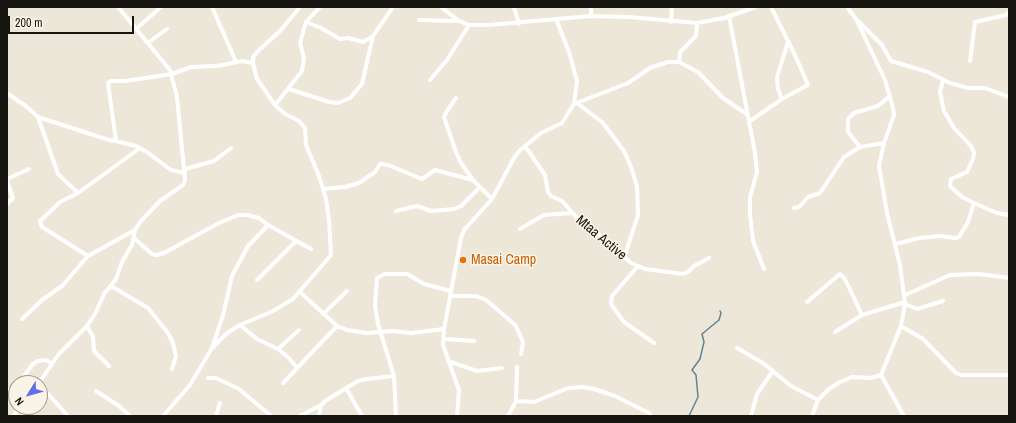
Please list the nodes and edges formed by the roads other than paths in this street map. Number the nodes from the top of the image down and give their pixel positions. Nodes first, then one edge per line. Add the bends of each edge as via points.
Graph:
1 (118, 7) edge
2 (161, 7) edge
3 (212, 7) edge
4 (300, 7) edge
5 (320, 7) edge
6 (393, 7) edge
7 (441, 7) edge
8 (514, 7) edge
9 (591, 7) edge
10 (672, 7) edge
11 (756, 7) edge
12 (771, 7) edge
13 (847, 7) edge
14 (1009, 12) edge
15 (591, 16) junction
16 (729, 16) junction
17 (556, 19) junction
18 (856, 19) junction
19 (419, 20) dead end
20 (306, 22) junction
21 (459, 22) junction
22 (671, 22) junction
23 (697, 23) junction
24 (519, 24) junction
25 (470, 25) junction
26 (137, 28) junction
27 (168, 29) dead end
28 (373, 36) junction
29 (788, 41) junction
30 (149, 42) junction
31 (970, 61) dead end
32 (236, 62) junction
33 (252, 62) junction
34 (679, 62) junction
35 (172, 74) junction
36 (430, 80) dead end
37 (943, 80) junction
38 (289, 89) junction
39 (7, 94) edge
40 (890, 96) junction
41 (1009, 97) edge
42 (456, 98) dead end
43 (782, 99) junction
44 (575, 104) junction
45 (275, 105) junction
46 (748, 115) junction
47 (38, 117) junction
48 (750, 120) junction
49 (116, 141) junction
50 (884, 143) junction
51 (525, 146) junction
52 (860, 147) junction
53 (140, 148) junction
54 (231, 148) dead end
55 (29, 169) dead end
56 (185, 171) junction
57 (7, 180) edge
58 (473, 180) junction
59 (480, 187) junction
60 (323, 189) junction
61 (78, 193) junction
62 (492, 199) junction
63 (974, 203) junction
64 (7, 204) edge
65 (794, 208) dead end
66 (396, 211) dead end
67 (572, 213) junction
68 (1009, 215) edge
69 (268, 225) junction
70 (520, 229) dead end
71 (136, 230) junction
72 (134, 238) junction
73 (296, 241) junction
74 (896, 244) junction
75 (311, 249) dead end
76 (88, 256) junction
77 (624, 258) junction
78 (709, 258) dead end
79 (638, 266) junction
80 (764, 268) dead end
81 (1009, 278) edge
82 (257, 280) dead end
83 (112, 286) junction
84 (347, 291) dead end
85 (451, 291) junction
86 (300, 292) junction
87 (905, 295) junction
88 (451, 296) junction
89 (943, 301) dead end
90 (806, 302) dead end
91 (905, 303) junction
92 (323, 314) junction
93 (862, 315) junction
94 (22, 319) dead end
95 (240, 325) junction
96 (87, 326) junction
97 (337, 326) junction
98 (902, 326) junction
99 (444, 329) junction
100 (299, 330) dead end
101 (382, 332) junction
102 (835, 332) dead end
103 (444, 339) junction
104 (474, 341) dead end
105 (654, 343) dead end
106 (212, 348) junction
107 (737, 348) dead end
108 (278, 350) junction
109 (521, 354) dead end
110 (448, 362) junction
111 (51, 363) junction
112 (109, 366) dead end
113 (517, 367) dead end
114 (297, 368) junction
115 (502, 368) dead end
116 (172, 369) dead end
117 (772, 372) junction
118 (25, 375) edge
119 (44, 375) edge
120 (881, 375) junction
121 (1009, 375) edge
122 (394, 376) junction
123 (208, 378) dead end
124 (284, 383) dead end
125 (346, 388) junction
126 (96, 391) dead end
127 (48, 394) edge
128 (818, 400) junction
129 (516, 401) junction
130 (220, 403) dead end
131 (321, 405) junction
132 (68, 416) edge
133 (130, 416) edge
134 (163, 416) edge
135 (216, 416) edge
136 (271, 416) edge
137 (300, 416) edge
138 (319, 416) edge
139 (362, 416) edge
140 (396, 416) edge
141 (456, 416) edge
142 (508, 416) edge
143 (651, 416) edge
144 (751, 416) edge
145 (812, 416) edge
146 (904, 416) edge

1 - 26 street
2 - 26 street
3 - 32 street
4 - 33 street via 280,31 258,51
5 - 20 street
6 - 28 street
7 - 21 street
8 - 24 street
9 - 15 street
10 - 22 street
11 - 16 street
12 - 29 street
13 - 18 street
14 - 31 street via 1006,15 975,22
15 - 17 street
15 - 22 street
16 - 23 street
16 - 46 street
17 - 24 street
17 - 44 street via 577,81
18 - 37 street via 882,44 891,61 928,72
18 - 40 street
19 - 21 street
20 - 28 street via 340,39 348,38 363,42
20 - 38 street via 300,43 304,64 298,78
21 - 25 street
22 - 23 street
23 - 34 street via 696,36 680,52
24 - 25 street
25 - 36 street
26 - 30 street
27 - 30 street
28 - 38 street via 362,84 350,98 338,103 329,102
29 - 43 street via 777,77
29 - 43 street via 808,85
30 - 35 street
32 - 33 street
32 - 35 street via 191,67
33 - 45 street via 257,79
34 - 44 street via 668,62 650,68 628,83
34 - 46 street via 696,70 723,98
35 - 49 street via 110,81 108,87
35 - 56 street
37 - 41 street via 968,88 990,90
37 - 63 street via 940,92 944,111 974,153 967,172 951,179 950,186 962,197
38 - 45 street
39 - 47 street
40 - 50 street via 894,115
40 - 52 street via 878,106 854,113 848,119 848,132
42 - 58 street via 444,117 461,163
43 - 48 street
44 - 51 street via 562,123 541,133
44 - 77 street via 603,123 624,151 631,167 636,186 638,215
45 - 60 street via 305,128 306,145
46 - 48 street
47 - 49 street
47 - 61 street via 58,174
48 - 80 street via 757,172 750,201 751,224 753,241
49 - 53 street
50 - 52 street
50 - 74 street via 879,166 887,213
51 - 62 street via 514,158
51 - 67 street, Mtaa Active via 545,175 548,192 562,201
52 - 65 street via 840,161 820,193 808,197 799,207
53 - 56 street via 171,170
53 - 61 street
54 - 56 street via 214,161
55 - 57 street
56 - 71 street via 183,185 154,207
57 - 64 street via 13,198
58 - 59 street
58 - 60 street via 436,170 422,179 380,164 375,172 359,183
59 - 62 street
59 - 66 street via 461,206 454,209 431,211 417,206
60 - 86 street via 329,221 331,255
61 - 76 street via 60,202 49,211 40,224
62 - 85 street via 460,238
63 - 68 street via 996,213
63 - 74 street via 968,222 959,237 919,238
67 - 70 street via 544,215
67 - 77 street, Mtaa Active
69 - 72 street via 259,218 238,215 157,255 152,254
69 - 73 street
69 - 106 street via 248,246 232,276
71 - 72 street
71 - 76 street
72 - 83 street
73 - 75 street
73 - 82 street
74 - 87 street
76 - 94 street via 62,286
77 - 79 street, Mtaa Active
78 - 79 street, Mtaa Active via 683,274
79 - 105 street via 612,296 611,304 624,322
81 - 87 street via 979,274 950,275
83 - 96 street via 104,294
83 - 116 street via 148,308 163,327 173,343 176,356
84 - 92 street
85 - 88 street
85 - 101 street via 424,284 407,274 380,275 377,278 376,305
86 - 92 street
86 - 95 street via 273,311
87 - 91 street
88 - 99 street
88 - 109 street via 476,296 486,300 515,325 521,337
89 - 91 street via 917,309
90 - 93 street via 840,274
91 - 93 street
91 - 98 street
92 - 97 street
93 - 102 street
95 - 106 street
95 - 108 street via 257,339
96 - 111 street
96 - 112 street via 93,338 94,351
97 - 101 street via 367,333
97 - 114 street
98 - 120 street
98 - 121 street via 923,339 956,373
99 - 101 street via 411,333
99 - 103 street
100 - 108 street
101 - 122 street
103 - 104 street
103 - 110 street
106 - 134 street via 190,385
107 - 117 street via 763,363
108 - 114 street via 290,358
110 - 115 street via 476,371
110 - 141 street via 459,390
111 - 118 street via 43,360 33,364
111 - 119 street
113 - 129 street
114 - 124 street
117 - 128 street
117 - 144 street via 757,394
120 - 128 street via 840,382
120 - 146 street
122 - 125 street via 367,379
122 - 140 street
123 - 136 street via 216,378 239,389
125 - 131 street
125 - 139 street
126 - 133 street
127 - 132 street
128 - 145 street
129 - 142 street
129 - 143 street via 534,402 568,388 582,387 615,396 650,413
130 - 135 street
131 - 137 street
131 - 138 street

